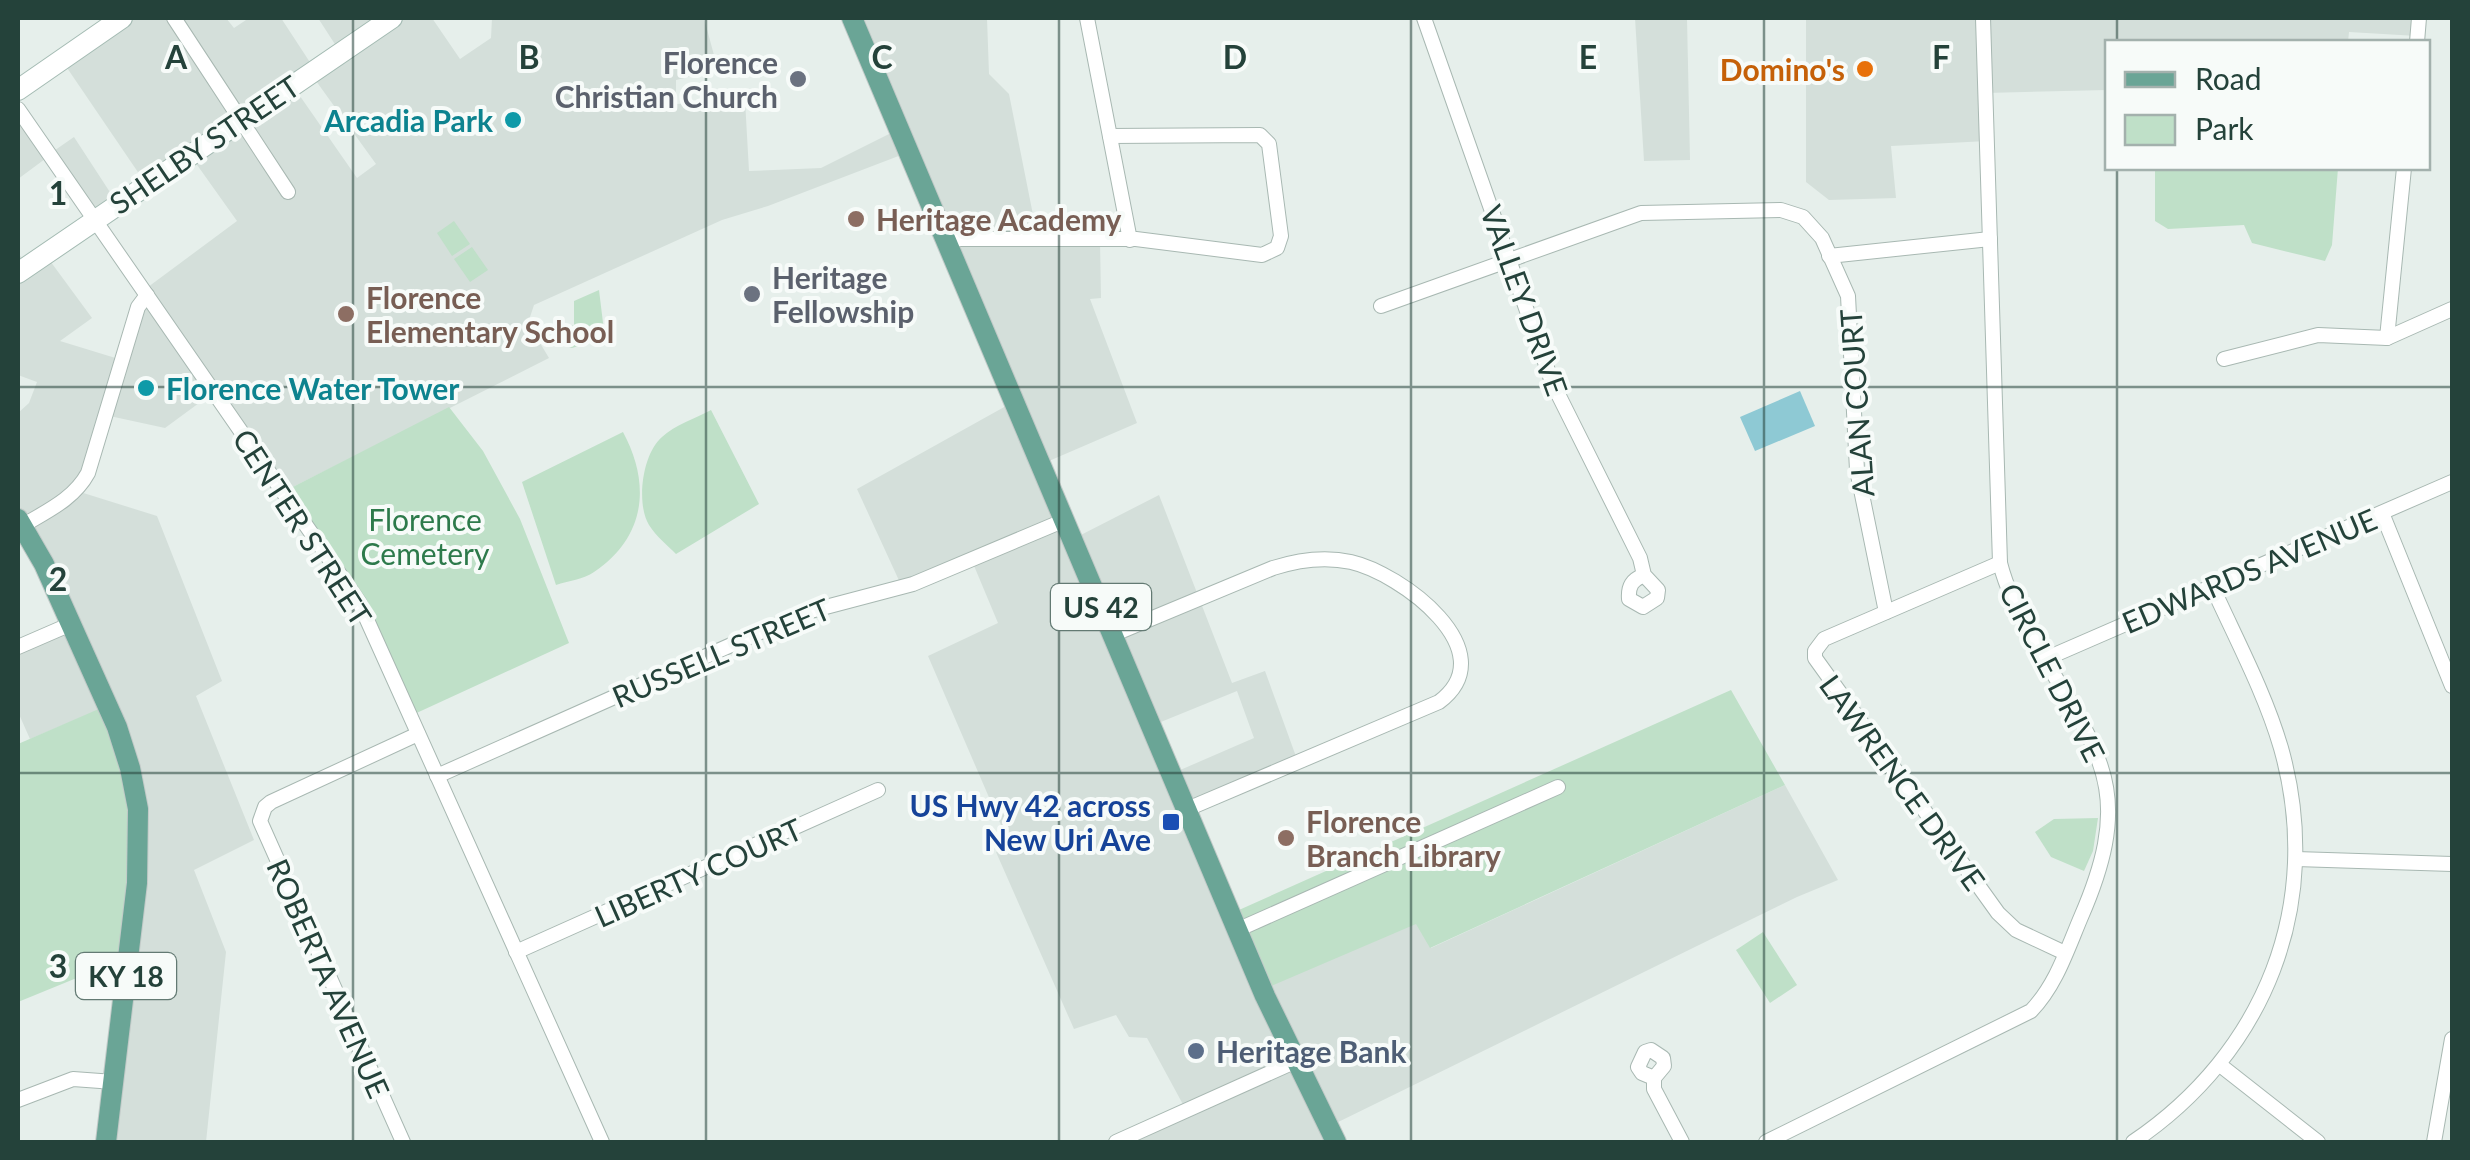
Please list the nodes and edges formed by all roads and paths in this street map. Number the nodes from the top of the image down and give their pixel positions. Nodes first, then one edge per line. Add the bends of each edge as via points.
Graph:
1 (122, 18) edge
2 (174, 18) edge
3 (392, 18) edge
4 (852, 18) edge
5 (1087, 18) edge
6 (1424, 18) edge
7 (1982, 18) edge
8 (18, 90) edge
9 (18, 109) edge
10 (240, 121) junction
11 (1110, 136) junction
12 (2404, 170) edge
13 (288, 192) dead end
14 (92, 220) junction
15 (947, 239) junction
16 (1130, 240) junction
17 (1990, 240) junction
18 (1829, 256) junction
19 (1510, 260) junction
20 (18, 274) edge
21 (147, 295) junction
22 (1381, 306) dead end
23 (2452, 309) edge
24 (2387, 338) junction
25 (2224, 359) dead end
26 (2452, 482) edge
27 (2382, 512) junction
28 (1065, 520) junction
29 (20, 523) edge
30 (2000, 562) junction
31 (1644, 575) dead end
32 (2212, 586) junction
33 (1886, 612) junction
34 (72, 624) junction
35 (1112, 634) junction
36 (18, 647) edge
37 (2044, 659) junction
38 (2452, 686) edge
39 (418, 734) junction
40 (437, 776) junction
41 (1558, 788) dead end
42 (878, 790) dead end
43 (1186, 810) junction
44 (2296, 859) junction
45 (2452, 864) edge
46 (1237, 930) junction
47 (516, 952) junction
48 (2065, 953) junction
49 (2452, 1039) edge
50 (1294, 1062) junction
51 (2220, 1066) junction
52 (1654, 1078) dead end
53 (114, 1082) junction
54 (18, 1100) edge
55 (106, 1142) edge
56 (403, 1142) edge
57 (602, 1142) edge
58 (1116, 1142) edge
59 (1336, 1142) edge
60 (1682, 1142) edge
61 (1766, 1142) edge
62 (2133, 1142) edge
63 (2318, 1142) edge
64 (2434, 1142) edge

1 - 8 street
2 - 10 street
3 - 10 street, SHELBY STREET
4 - 15 main road, US 42
5 - 11 street
6 - 19 street, VALLEY DRIVE
7 - 17 street, CIRCLE DRIVE
9 - 14 street, CENTER STREET
10 - 13 street
10 - 14 street, SHELBY STREET
11 - 16 street
11 - 16 street via 1260,135 1269,144 1277,248 1262,255
12 - 24 street
14 - 20 street, SHELBY STREET
14 - 21 street, CENTER STREET
15 - 16 street
15 - 28 main road, US 42
17 - 18 street
17 - 30 street, CIRCLE DRIVE
18 - 19 street, ALAN COURT via 1810,222 1770,210 1642,213
18 - 33 street, ALAN COURT via 1850,308 1857,470
19 - 22 street, ALAN COURT
19 - 31 street, VALLEY DRIVE via 1552,382
21 - 29 street via 81,486
21 - 39 street, CENTER STREET via 359,602
23 - 24 street
24 - 25 street via 2318,335
26 - 27 street, EDWARDS AVENUE
27 - 32 street, EDWARDS AVENUE
27 - 38 street
28 - 35 main road, US 42
28 - 40 street, RUSSELL STREET via 913,584 803,613
29 - 34 main road, KY 18
30 - 33 street
30 - 37 street, CIRCLE DRIVE
32 - 37 street, EDWARDS AVENUE
32 - 44 street via 2280,745
33 - 48 street, LAWRENCE DRIVE via 1824,639 1815,651 1818,664 1998,914
34 - 36 street
34 - 53 main road, KY 18 via 117,727 138,810 137,883
35 - 43 main road, US 42
35 - 43 street via 1273,568 1330,559 1370,567 1407,586 1454,640 1458,676 1438,702
37 - 48 street, CIRCLE DRIVE via 2096,751 2110,805 2104,858
39 - 40 street, CENTER STREET
39 - 56 street, ROBERTA AVENUE via 271,802 261,826
40 - 47 street, CENTER STREET
41 - 46 street
42 - 47 street, LIBERTY COURT
43 - 46 main road, US 42
44 - 45 street
44 - 51 street via 2275,966 2250,1022
46 - 50 main road, US 42
47 - 57 street, CENTER STREET
48 - 61 street, CIRCLE DRIVE via 2042,999 2020,1019
49 - 64 street
50 - 58 street
50 - 59 main road, US 42
51 - 62 street
51 - 63 street
52 - 60 street
53 - 54 street via 73,1079
53 - 55 main road, KY 18

